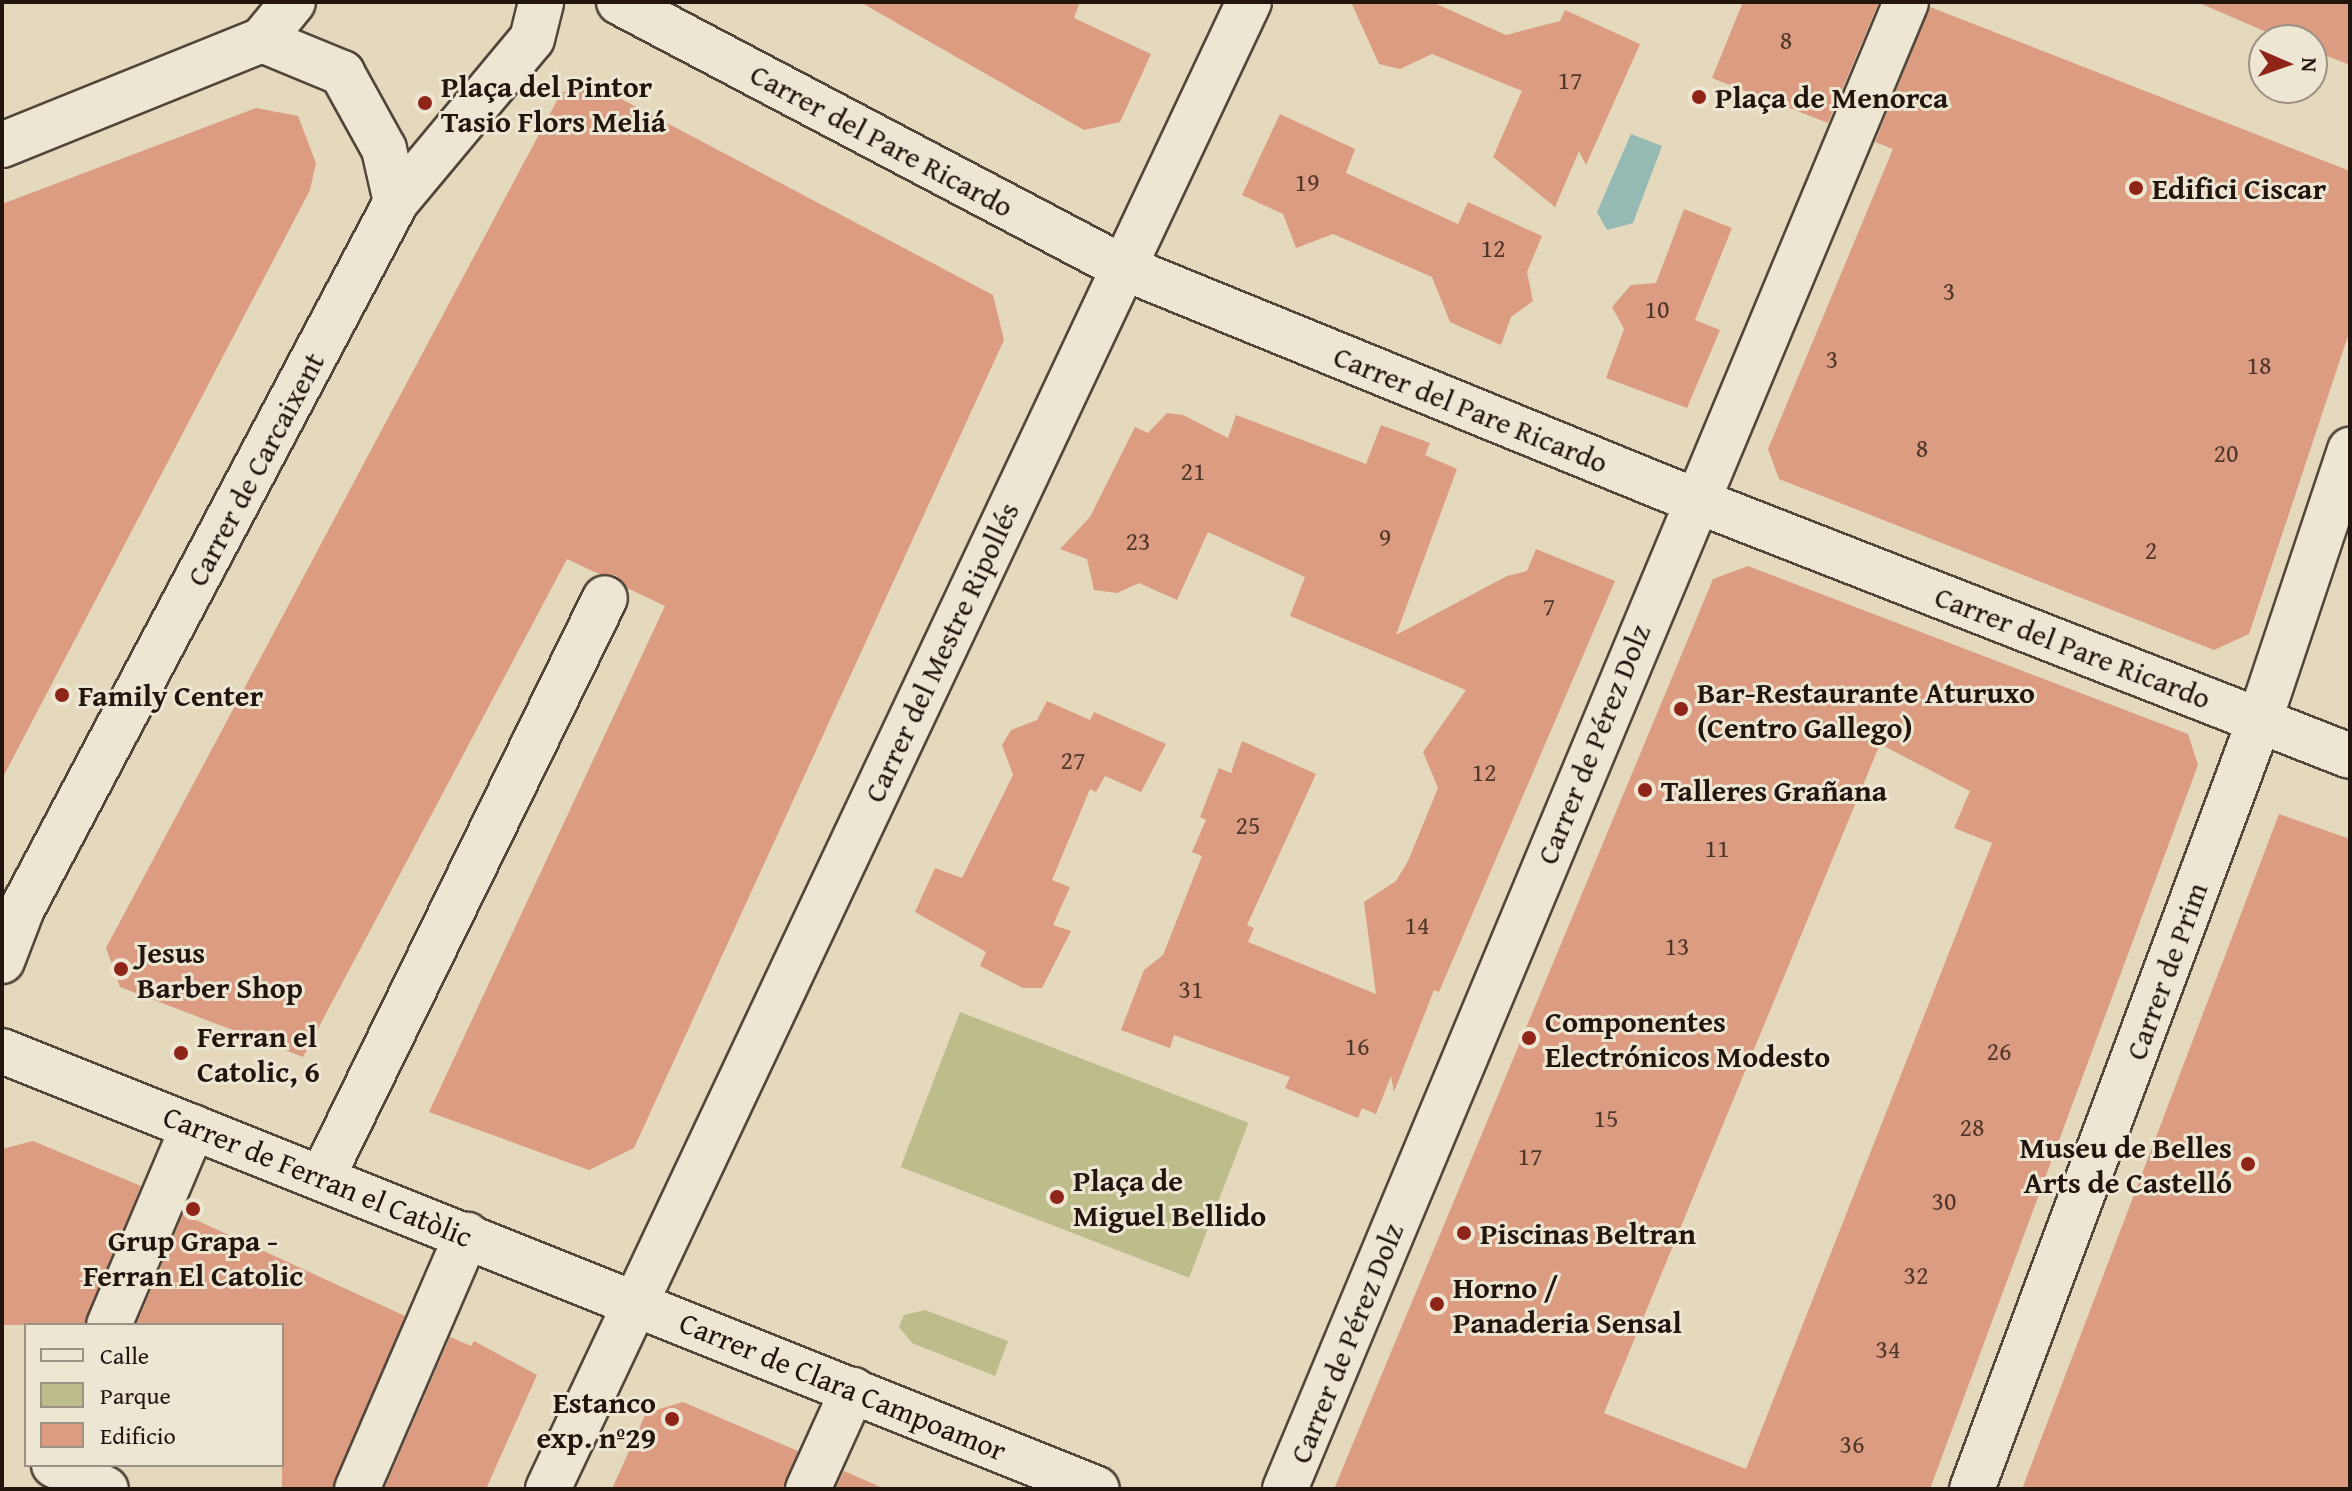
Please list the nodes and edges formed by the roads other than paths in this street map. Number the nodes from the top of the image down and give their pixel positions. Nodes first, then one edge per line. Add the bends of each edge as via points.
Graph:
1 (293, 2) edge
2 (541, 2) edge
3 (619, 2) edge
4 (1249, 2) edge
5 (1906, 2) edge
6 (262, 40) junction
7 (2, 145) edge
8 (396, 202) junction
9 (1122, 267) junction
10 (2350, 450) edge
11 (1695, 499) junction
12 (605, 598) dead end
13 (2260, 719) junction
14 (2350, 756) edge
15 (2, 961) edge
16 (2, 1051) edge
17 (193, 1127) junction
18 (322, 1178) junction
19 (467, 1235) junction
20 (634, 1301) junction
21 (110, 1323) edge
22 (853, 1390) junction
23 (51, 1467) edge
24 (56, 1467) edge
25 (1052, 1481) edge
26 (38, 1489) edge
27 (106, 1489) edge
28 (357, 1489) edge
29 (548, 1489) edge
30 (808, 1489) edge
31 (1097, 1489) edge
32 (1285, 1489) edge
33 (1972, 1489) edge

1 - 6 street
2 - 8 street, Carrer de Carcaixent via 532,39
3 - 9 street, Carrer del Pare Ricardo
4 - 9 street, Carrer del Mestre Ripollés
5 - 11 street, Carrer de Pérez Dolz
6 - 7 street
6 - 8 street via 342,73 384,149
8 - 15 street, Carrer de Carcaixent via 22,909
9 - 11 street, Carrer del Pare Ricardo
9 - 20 street, Carrer del Mestre Ripollés
10 - 13 street, Carrer de Prim
11 - 13 street, Carrer del Pare Ricardo
11 - 32 street, Carrer de Pérez Dolz
12 - 18 street
13 - 14 street, Carrer del Pare Ricardo
13 - 33 street, Carrer de Prim
16 - 17 street, Carrer de Ferran el Catòlic
17 - 18 street, Carrer de Ferran el Catòlic
17 - 21 street
18 - 19 street, Carrer de Ferran el Catòlic
19 - 20 street, Carrer de Ferran el Catòlic
19 - 28 street
20 - 22 street, Carrer de Clara Campoamor
20 - 29 street, Carrer del Mestre Ripollés
22 - 25 street, Carrer de Clara Campoamor
22 - 30 street
23 - 26 street
24 - 27 street
25 - 31 street, Carrer de Clara Campoamor

